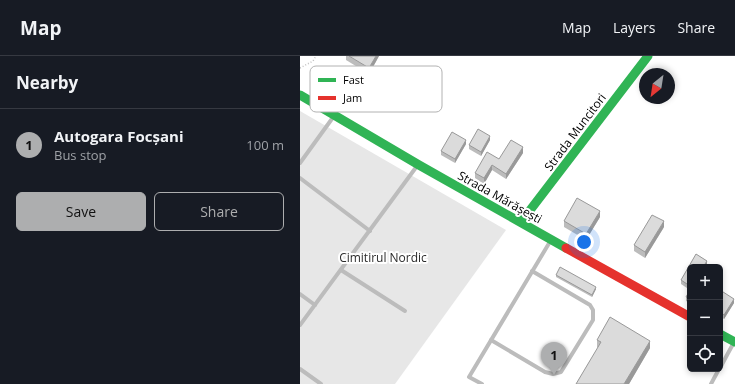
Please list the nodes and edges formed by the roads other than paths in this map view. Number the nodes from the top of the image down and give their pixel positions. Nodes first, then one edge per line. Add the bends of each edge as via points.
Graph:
1 (648, 56) edge
2 (300, 95) edge
3 (310, 101) edge
4 (328, 112) edge
5 (335, 116) junction
6 (300, 163) edge
7 (418, 165) junction
8 (300, 178) edge
9 (521, 222) junction
10 (370, 231) junction
11 (552, 239) junction
12 (341, 270) junction
13 (532, 271) junction
14 (300, 294) edge
15 (315, 305) junction
16 (405, 311) dead end
17 (687, 315) edge
18 (300, 325) edge
19 (723, 336) edge
20 (491, 340) junction
21 (735, 342) edge
22 (723, 363) edge
23 (300, 369) edge
24 (718, 372) edge
25 (321, 384) edge
26 (482, 384) edge
27 (711, 384) edge

1 - 9 main road, Strada Muncitori
2 - 3 main road, Strada Mărășești
4 - 5 main road, Strada Mărășești
5 - 6 lane
5 - 7 main road, Strada Mărășești
7 - 9 main road, Strada Mărășești
7 - 10 lane
8 - 10 lane
9 - 11 main road, Strada Mărășești
10 - 12 lane
11 - 13 lane
11 - 17 main road, Strada Mărășești
12 - 15 lane
12 - 16 lane
13 - 20 lane
13 - 20 lane via 590,305 593,320 561,372 553,374 545,372
14 - 15 lane
15 - 18 lane
19 - 21 main road
20 - 26 lane via 470,377
21 - 22 lane
23 - 25 lane
24 - 27 lane

